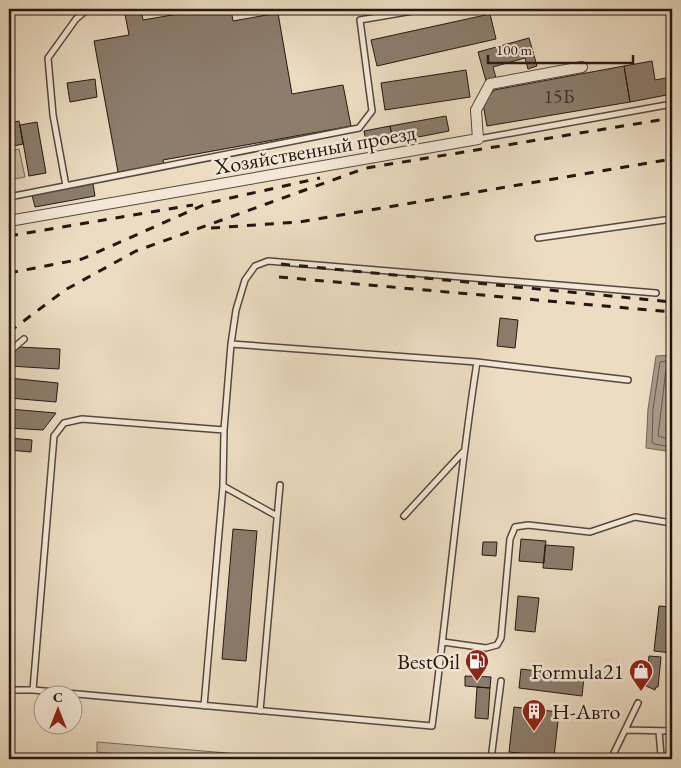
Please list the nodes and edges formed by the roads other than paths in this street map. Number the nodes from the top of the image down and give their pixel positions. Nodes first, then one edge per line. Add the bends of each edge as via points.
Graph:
1 (88, 9) edge
2 (424, 9) edge
3 (582, 67) dead end
4 (672, 104) edge
5 (478, 139) junction
6 (66, 186) junction
7 (9, 197) edge
8 (672, 219) edge
9 (9, 221) edge
10 (538, 238) dead end
11 (656, 293) dead end
12 (24, 339) dead end
13 (231, 344) junction
14 (9, 352) edge
15 (478, 362) junction
16 (628, 380) dead end
17 (224, 430) junction
18 (463, 452) junction
19 (280, 485) dead end
20 (223, 486) junction
21 (277, 516) junction
22 (404, 516) dead end
23 (672, 523) edge
24 (443, 642) junction
25 (501, 681) dead end
26 (33, 686) edge
27 (9, 690) edge
28 (32, 690) edge
29 (82, 695) edge
30 (638, 703) dead end
31 (204, 706) junction
32 (260, 711) junction
33 (626, 730) junction
34 (659, 731) junction
35 (672, 731) edge
36 (492, 759) edge
37 (611, 759) edge
38 (664, 759) edge

1 - 6 lane via 76,19 48,58 53,115
2 - 6 lane via 360,20 372,111 359,128
3 - 5 street via 490,84 476,110
4 - 5 lane
5 - 9 street, Хозяйственный проезд
6 - 7 lane
8 - 10 lane
11 - 13 lane via 268,261 255,266 245,280
12 - 14 lane
13 - 15 lane
13 - 17 lane
15 - 16 lane
15 - 18 lane
17 - 20 lane
17 - 26 lane via 82,419 64,424 54,436
18 - 22 lane
18 - 24 lane
19 - 21 lane
20 - 21 lane
20 - 31 lane
21 - 32 lane
23 - 24 lane via 635,516 590,532 528,525 515,527 510,539 501,638 497,645 486,648
24 - 32 lane via 432,726
25 - 36 lane
27 - 28 lane
29 - 31 lane
30 - 33 lane
31 - 32 lane
33 - 34 lane
33 - 37 lane
34 - 35 lane
34 - 38 lane

